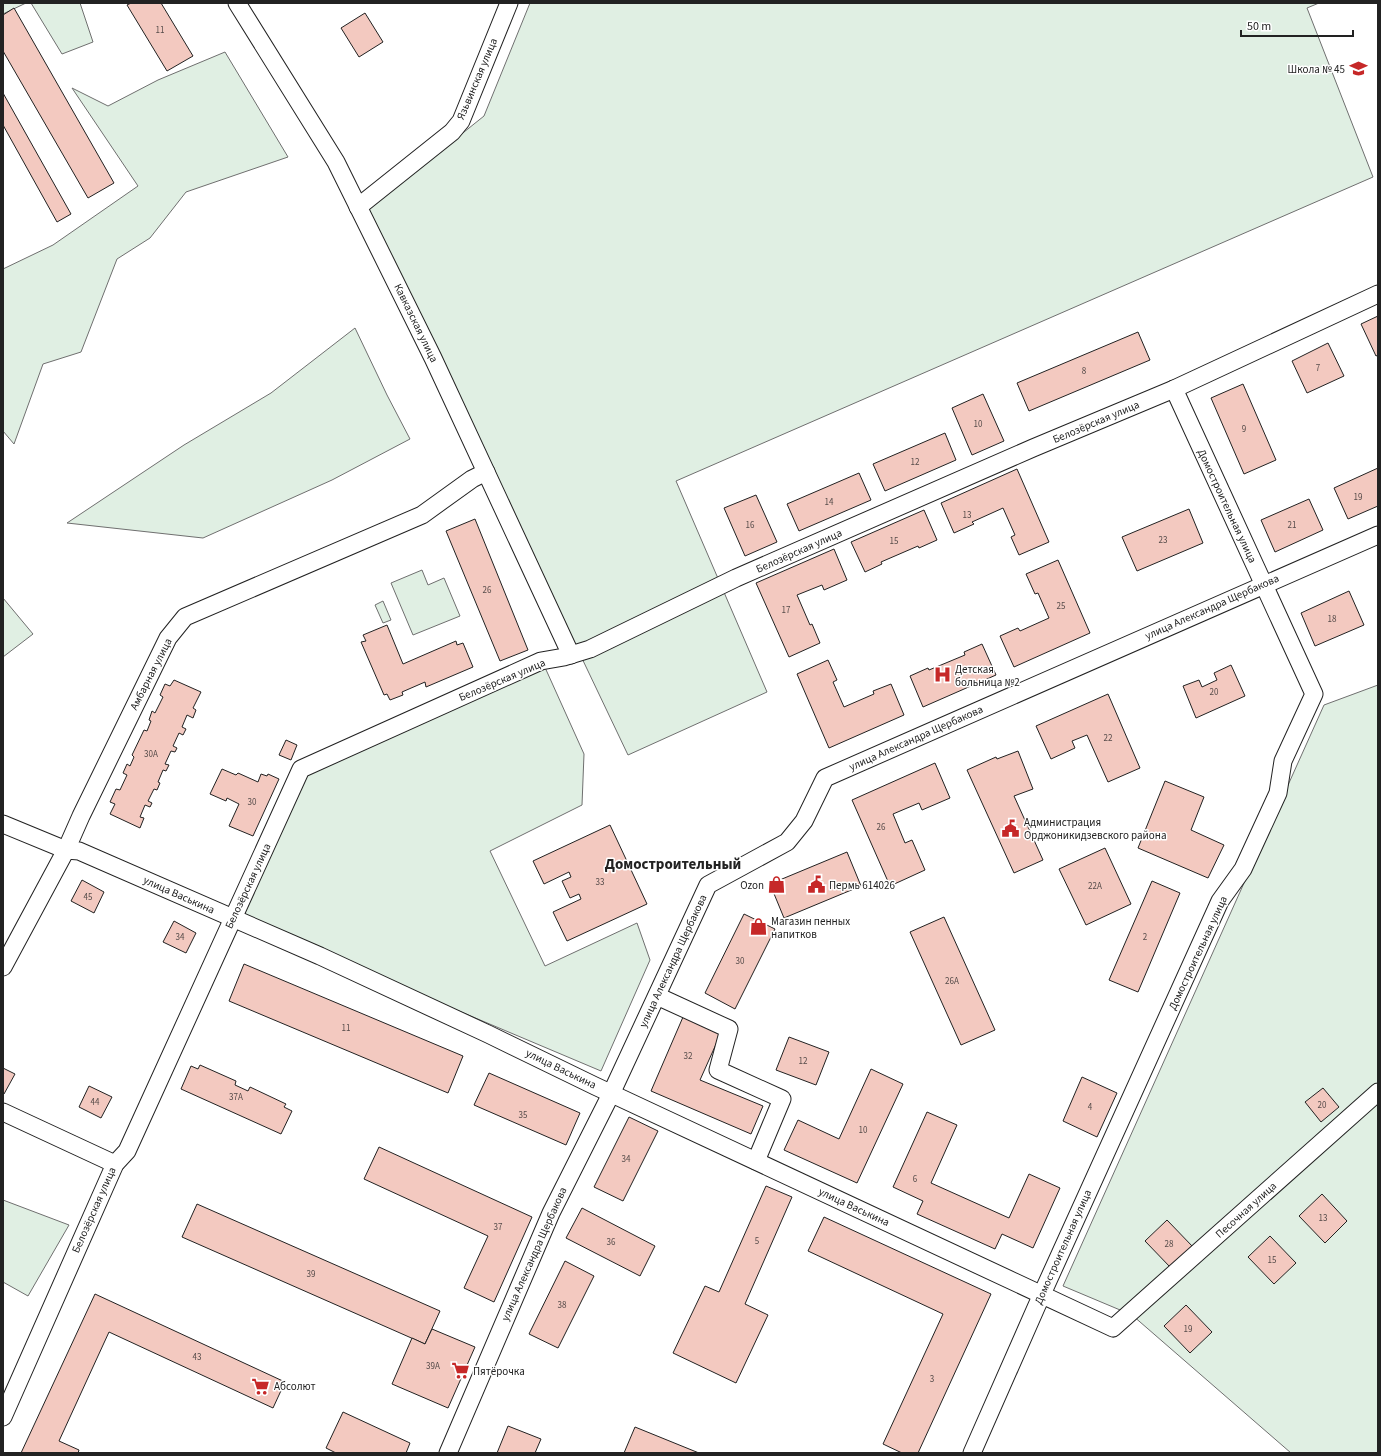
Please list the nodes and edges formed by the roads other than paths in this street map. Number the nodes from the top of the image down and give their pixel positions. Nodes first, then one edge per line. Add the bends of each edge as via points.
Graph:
1 (237, 3) edge
2 (509, 3) edge
3 (358, 207) junction
4 (1378, 294) edge
5 (1174, 389) junction
6 (486, 472) junction
7 (1378, 535) edge
8 (1263, 584) junction
9 (571, 655) junction
10 (3, 824) edge
11 (66, 850) junction
12 (233, 919) junction
13 (3, 967) edge
14 (657, 996) junction
15 (1378, 1092) edge
16 (612, 1094) junction
17 (3, 1112) edge
18 (756, 1161) junction
19 (115, 1164) junction
20 (1042, 1294) junction
21 (1113, 1328) joint
22 (3, 1417) edge
23 (448, 1453) edge
24 (972, 1453) edge

1 - 3 street, Кавказская улица via 336,162
2 - 3 street, Язьвинская улица via 461,121 452,132
3 - 6 street, Кавказская улица
4 - 5 street, Белозёрская улица
5 - 8 street, Домостроительная улица
5 - 9 street, Белозёрская улица via 736,578
6 - 9 street, Кавказская улица
6 - 11 street, Амбарная улица via 422,515 186,617 168,638
7 - 8 street, улица Александра Щербакова
8 - 14 street, улица Александра Щербакова via 824,778 804,821 787,842 708,885
8 - 20 street, Домостроительная улица via 1314,694 1283,761 1278,793 1243,870 1220,901
9 - 12 street, Белозёрская улица via 541,661 302,769
10 - 11 street, улица Васькина
11 - 12 street, улица Васькина via 79,851
11 - 13 street, Амбарная улица
12 - 16 street, улица Васькина via 320,956
12 - 19 street, Белозёрская улица via 127,1151
14 - 16 street, улица Александра Щербакова
14 - 18 street via 729,1029 718,1070 782,1099
15 - 21 street, Песочная улица
16 - 18 street, улица Васькина
16 - 23 street, улица Александра Щербакова via 551,1213
17 - 19 street
18 - 20 street, улица Васькина
19 - 22 street, Белозёрская улица
20 - 21 street, улица Васькина
20 - 24 street, Домостроительная улица

